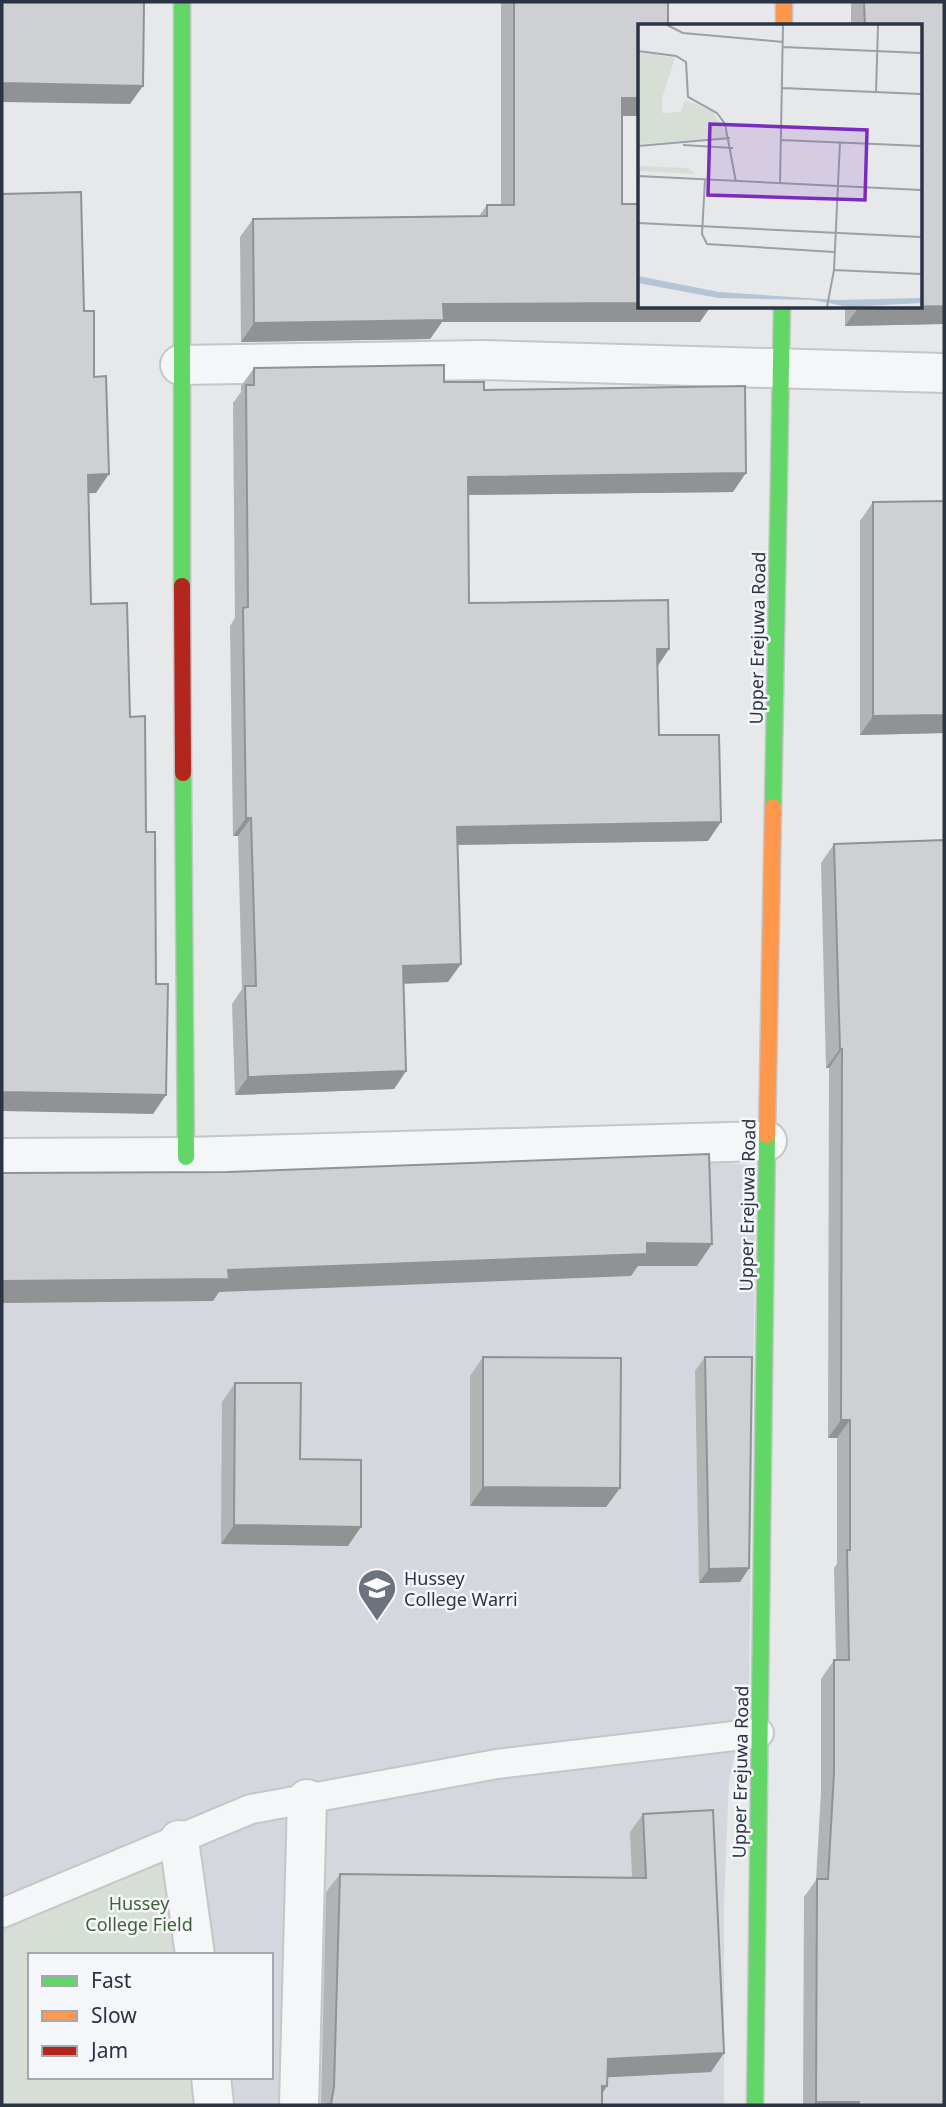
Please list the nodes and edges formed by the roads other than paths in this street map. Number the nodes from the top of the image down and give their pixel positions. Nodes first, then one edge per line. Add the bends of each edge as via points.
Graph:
1 (181, 2) edge
2 (784, 2) edge
3 (784, 24) edge
4 (782, 308) edge
5 (180, 365) junction
6 (781, 371) junction
7 (944, 373) edge
8 (766, 1141) junction
9 (2, 1157) edge
10 (186, 1157) junction
11 (760, 1733) junction
12 (307, 1799) junction
13 (178, 1840) junction
14 (2, 1913) edge
15 (195, 1953) edge
16 (211, 2079) edge
17 (214, 2105) edge
18 (299, 2105) edge
19 (755, 2105) edge

1 - 5 street
2 - 3 street
4 - 6 street, Upper Erejuwa Road
5 - 6 street via 484,360
5 - 10 street
6 - 7 street
6 - 8 street, Upper Erejuwa Road
8 - 10 street
8 - 11 street, Upper Erejuwa Road
9 - 10 street
11 - 12 lane via 497,1764
11 - 19 street, Upper Erejuwa Road
12 - 13 lane via 251,1809
12 - 18 street
13 - 14 lane
13 - 15 street
16 - 17 street

